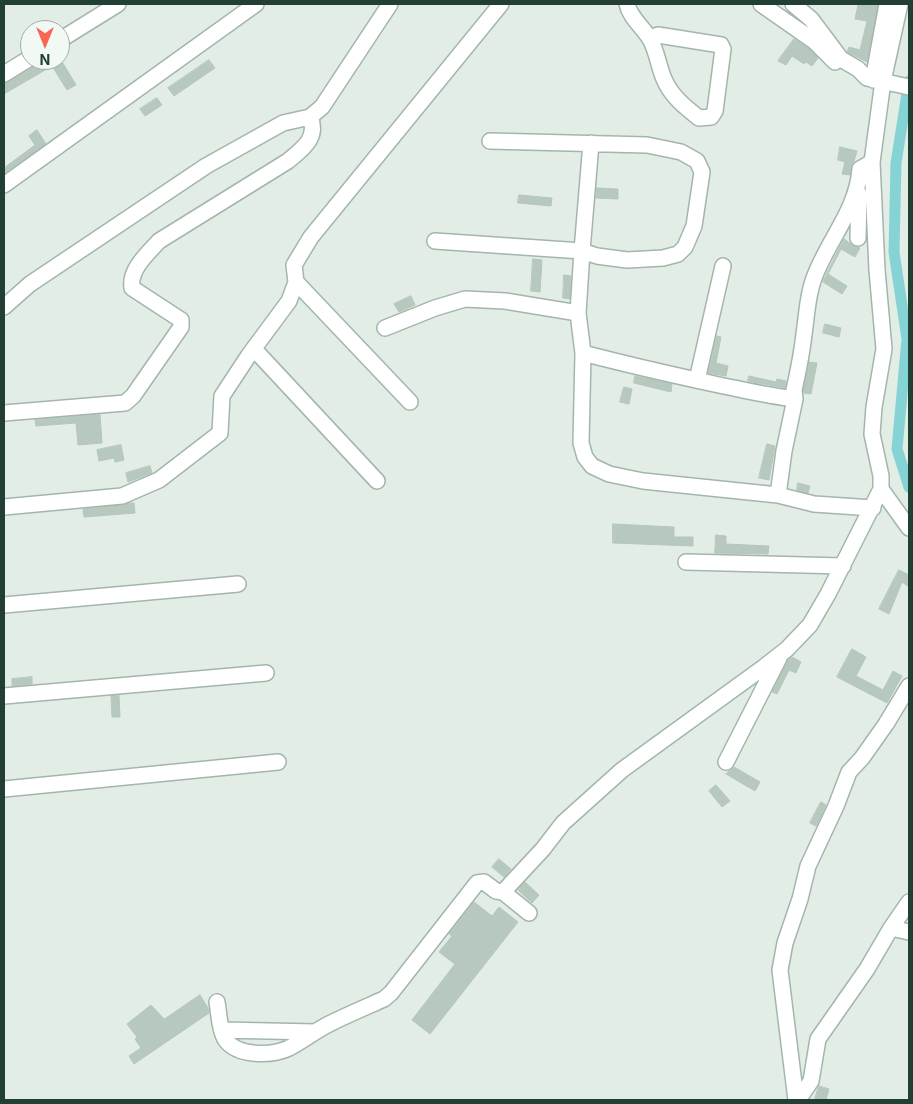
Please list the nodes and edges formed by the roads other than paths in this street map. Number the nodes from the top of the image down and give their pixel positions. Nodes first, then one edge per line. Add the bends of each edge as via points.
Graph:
1 (118, 4) edge
2 (256, 4) edge
3 (390, 4) edge
4 (501, 4) edge
5 (627, 4) edge
6 (761, 4) edge
7 (793, 4) edge
8 (887, 4) edge
9 (900, 4) edge
10 (70, 34) edge
11 (650, 38) junction
12 (20, 64) edge
13 (4, 74) edge
14 (874, 80) junction
15 (909, 87) edge
16 (310, 117) junction
17 (490, 141) dead end
18 (591, 143) junction
19 (872, 162) junction
20 (4, 184) edge
21 (859, 185) junction
22 (858, 238) dead end
23 (435, 241) dead end
24 (582, 251) junction
25 (723, 266) dead end
26 (296, 282) junction
27 (4, 306) edge
28 (578, 313) junction
29 (385, 328) dead end
30 (254, 348) junction
31 (584, 352) junction
32 (697, 380) junction
33 (795, 399) junction
34 (410, 402) dead end
35 (4, 413) edge
36 (377, 481) dead end
37 (881, 489) junction
38 (778, 495) junction
39 (4, 507) edge
40 (873, 508) junction
41 (909, 528) edge
42 (686, 562) dead end
43 (843, 566) junction
44 (238, 584) dead end
45 (4, 604) edge
46 (780, 655) junction
47 (266, 672) dead end
48 (909, 686) edge
49 (4, 696) edge
50 (278, 762) dead end
51 (726, 762) dead end
52 (4, 789) edge
53 (503, 892) junction
54 (909, 902) edge
55 (529, 913) dead end
56 (891, 928) junction
57 (909, 932) edge
58 (217, 1002) dead end
59 (222, 1030) junction
60 (315, 1032) junction
61 (797, 1100) edge

1 - 10 street
2 - 20 street
3 - 16 street via 322,107
4 - 26 street via 311,237 294,265
5 - 11 street via 635,21
6 - 14 street via 814,41 834,62 855,75
7 - 14 street via 811,20 841,59
8 - 14 street
9 - 14 street
11 - 11 street via 671,92 700,118 711,116 715,111 721,45 658,35
12 - 13 street
14 - 15 street
14 - 19 street
16 - 27 street via 283,123 206,166 30,284
16 - 35 street via 312,135 288,161 159,241 139,264 131,280 132,288 180,320 180,327 134,396 125,403
17 - 18 street
18 - 24 street
18 - 24 street via 647,145 681,152 697,161 702,172 694,226 685,247 678,254 626,260
19 - 21 street via 860,169
19 - 37 street via 884,349 872,434
21 - 22 street
21 - 33 street via 814,277 808,297
23 - 24 street
24 - 28 street
25 - 32 street
26 - 30 street via 289,301
26 - 34 street
28 - 29 street via 505,301 465,299
28 - 31 street
30 - 36 street
30 - 39 street via 222,396 220,433 159,480 122,496
31 - 32 street
31 - 38 street via 581,443 585,458 592,466 609,474 644,481
32 - 33 street
33 - 38 street
37 - 40 street
37 - 41 street
38 - 40 street via 814,504
40 - 43 street
42 - 43 street
43 - 46 street via 810,625
44 - 45 street
46 - 51 street
46 - 53 street via 622,770 563,823
47 - 49 street
48 - 61 street via 886,724 849,772 808,866 785,943 780,970
50 - 52 street
53 - 55 street
53 - 60 street via 484,882 477,883 391,993
54 - 56 street
56 - 57 street
56 - 61 street via 818,1039 811,1081
58 - 59 street
59 - 60 street
59 - 60 street via 225,1039 235,1048 251,1053 288,1049

